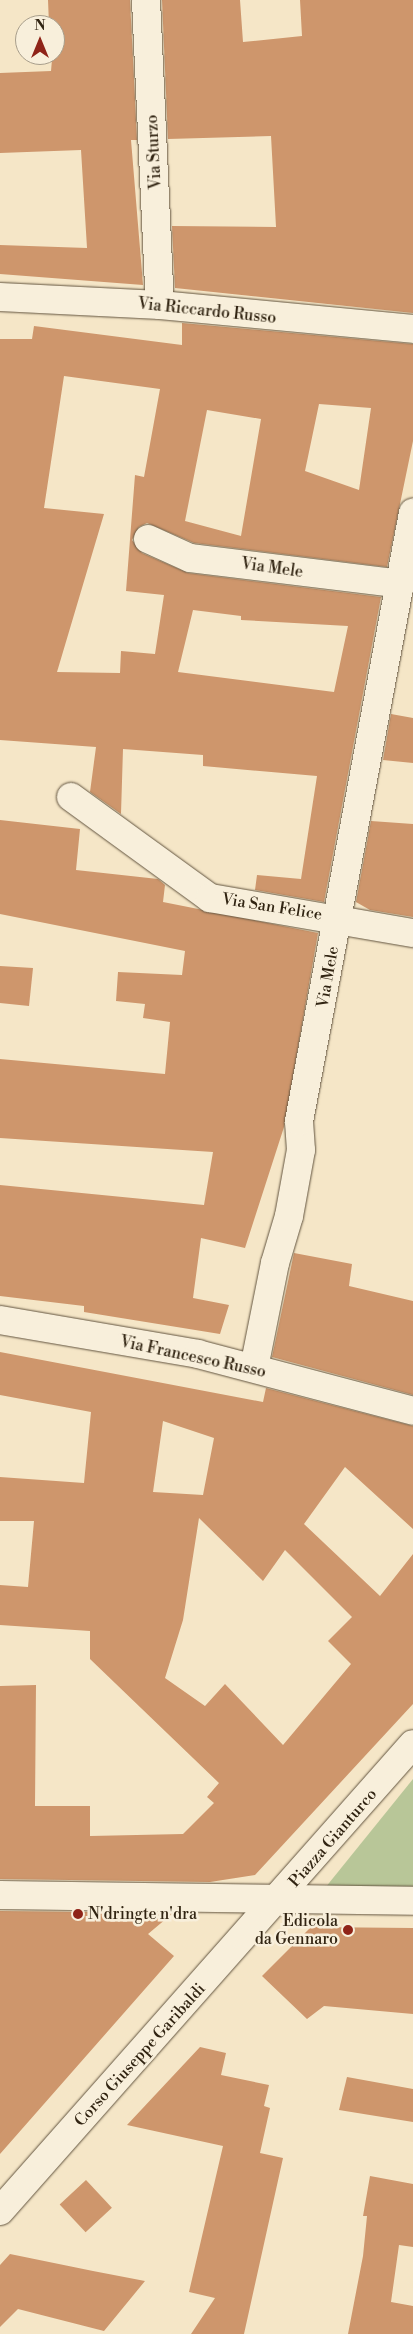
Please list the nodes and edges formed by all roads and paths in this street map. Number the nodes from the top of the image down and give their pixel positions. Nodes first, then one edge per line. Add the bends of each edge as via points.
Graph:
1 (146, 0) edge
2 (0, 297) edge
3 (160, 305) junction
4 (413, 329) edge
5 (413, 513) edge
6 (148, 539) dead end
7 (401, 584) junction
8 (71, 797) dead end
9 (338, 917) junction
10 (413, 933) edge
11 (0, 1320) edge
12 (254, 1368) junction
13 (413, 1411) edge
14 (413, 1744) edge
15 (0, 1895) edge
16 (280, 1899) junction
17 (413, 1900) edge
18 (0, 2210) edge

1 - 3 street, Via Sturzo
2 - 3 street, Via Riccardo Russo
3 - 4 street, Via Riccardo Russo
5 - 7 street, Via Mele
6 - 7 street, Via Mele via 190,558
7 - 9 street, Via Mele
8 - 9 street, Via San Felice via 210,898
9 - 10 street, Via San Felice
9 - 12 street, Via Mele via 299,1121 301,1150 290,1216 275,1263
11 - 12 street, Via Francesco Russo
12 - 13 street, Via Francesco Russo
14 - 16 street, Piazza Gianturco
15 - 16 street
16 - 17 street, Piazza Gianturco
16 - 18 street, Corso Giuseppe Garibaldi

